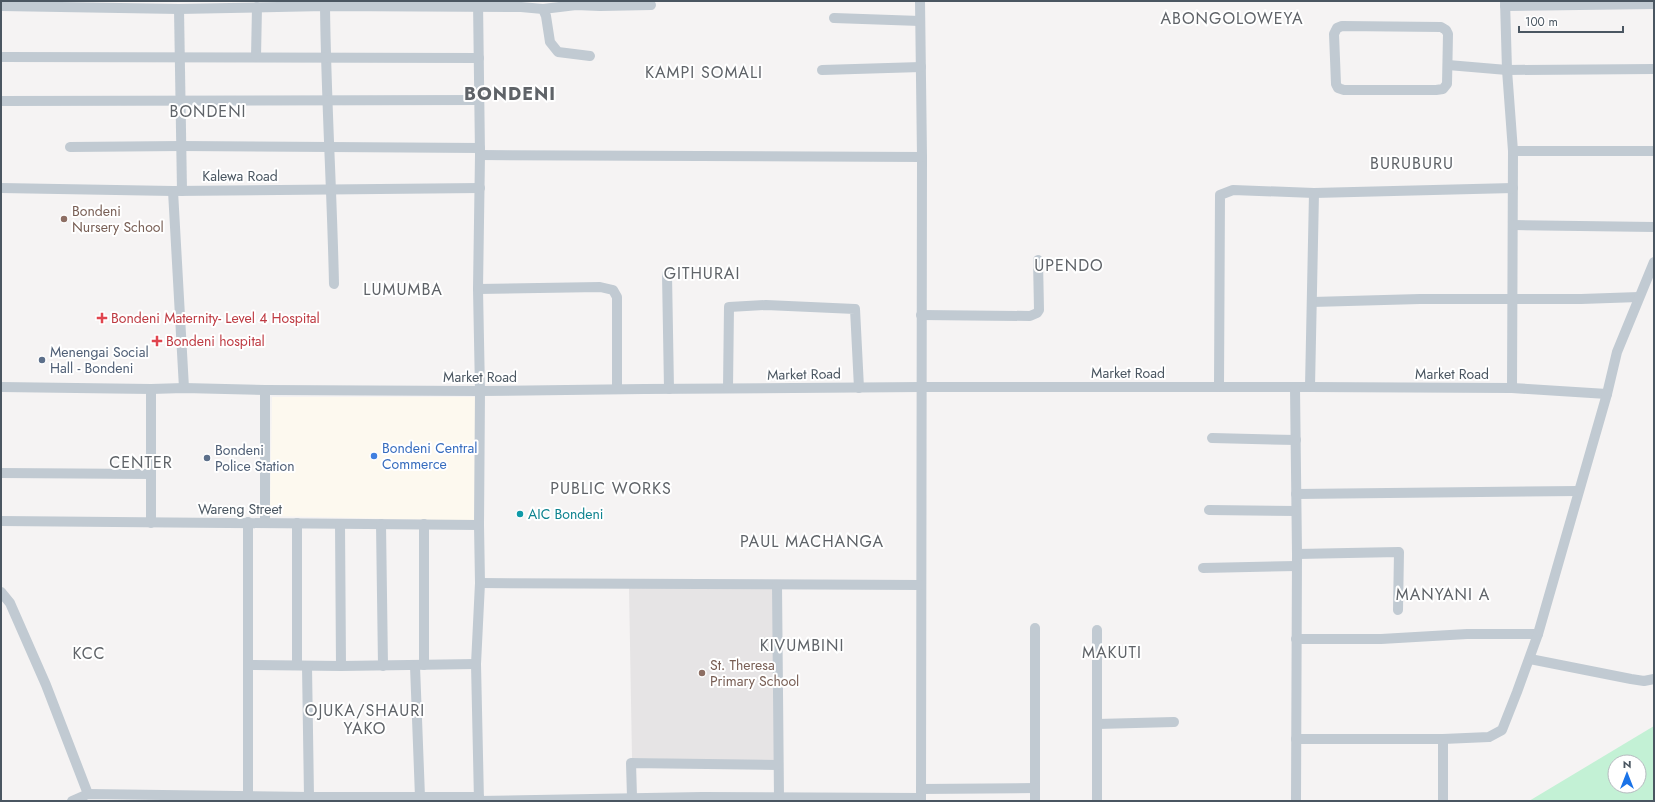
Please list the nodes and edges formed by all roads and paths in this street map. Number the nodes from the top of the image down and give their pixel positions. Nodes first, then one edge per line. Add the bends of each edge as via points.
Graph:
1 (920, 1) edge
2 (478, 3) edge
3 (1505, 4) edge
4 (1654, 4) edge
5 (213, 5) edge
6 (651, 5) dead end
7 (1, 6) edge
8 (325, 6) junction
9 (257, 7) junction
10 (179, 9) junction
11 (543, 9) junction
12 (834, 18) dead end
13 (920, 21) junction
14 (181, 56) junction
15 (590, 56) dead end
16 (1, 57) edge
17 (256, 57) junction
18 (326, 58) junction
19 (479, 58) junction
20 (1448, 65) junction
21 (921, 67) junction
22 (1654, 69) edge
23 (822, 70) dead end
24 (1507, 70) junction
25 (480, 100) junction
26 (1, 101) edge
27 (180, 101) junction
28 (328, 101) junction
29 (181, 146) junction
30 (330, 146) junction
31 (70, 147) dead end
32 (1513, 151) junction
33 (480, 152) junction
34 (1654, 152) edge
35 (922, 157) junction
36 (1, 188) edge
37 (480, 188) junction
38 (1513, 188) junction
39 (332, 190) junction
40 (177, 191) junction
41 (1314, 194) junction
42 (1514, 225) junction
43 (1654, 227) edge
44 (1038, 260) dead end
45 (1654, 262) edge
46 (667, 274) dead end
47 (334, 284) dead end
48 (478, 289) junction
49 (1639, 297) junction
50 (1513, 300) junction
51 (1312, 302) junction
52 (921, 315) junction
53 (1, 387) edge
54 (920, 387) junction
55 (1219, 387) junction
56 (1310, 387) junction
57 (184, 388) junction
58 (728, 388) junction
59 (859, 388) junction
60 (1295, 388) junction
61 (1512, 388) junction
62 (151, 389) junction
63 (617, 389) junction
64 (669, 389) junction
65 (265, 390) junction
66 (480, 391) junction
67 (1607, 394) junction
68 (1212, 438) dead end
69 (1296, 440) junction
70 (1, 473) edge
71 (151, 474) junction
72 (1578, 491) junction
73 (1296, 494) junction
74 (1210, 510) dead end
75 (1296, 512) junction
76 (1, 521) edge
77 (151, 522) junction
78 (248, 522) junction
79 (265, 522) junction
80 (297, 523) junction
81 (340, 524) junction
82 (381, 524) junction
83 (424, 524) junction
84 (479, 525) junction
85 (1297, 554) junction
86 (1296, 566) junction
87 (1203, 568) dead end
88 (480, 583) junction
89 (777, 585) junction
90 (921, 585) junction
91 (1, 592) edge
92 (1398, 610) dead end
93 (1035, 628) dead end
94 (1097, 630) dead end
95 (1538, 634) junction
96 (1296, 639) junction
97 (1530, 659) junction
98 (476, 664) junction
99 (248, 665) junction
100 (420, 665) junction
101 (302, 666) junction
102 (341, 666) junction
103 (383, 666) junction
104 (1654, 679) edge
105 (1174, 722) dead end
106 (1097, 724) junction
107 (1296, 739) junction
108 (1443, 739) junction
109 (778, 765) junction
110 (1035, 788) junction
111 (88, 794) junction
112 (921, 796) edge
113 (309, 797) junction
114 (420, 797) junction
115 (632, 797) junction
116 (779, 798) junction
117 (248, 799) edge
118 (479, 799) edge
119 (702, 799) edge
120 (72, 801) edge
121 (1035, 801) edge
122 (1097, 801) edge
123 (1296, 801) edge
124 (1443, 801) edge

1 - 13 street
2 - 8 street
2 - 11 street
2 - 19 street
3 - 4 street
3 - 24 street
5 - 9 street
5 - 10 street
6 - 11 street via 576,5
7 - 10 street
8 - 9 street
8 - 18 street
9 - 17 street
10 - 14 street
11 - 15 street via 550,42 558,52
12 - 13 street
13 - 21 street
14 - 16 street
14 - 17 street
14 - 27 street
17 - 18 street
18 - 19 street
18 - 28 street
19 - 25 street
20 - 20 street via 1447,84 1443,89 1344,90 1336,84 1334,34 1337,28 1342,26 1441,27 1448,34
20 - 24 street
21 - 23 street
21 - 35 street
22 - 24 street
24 - 32 street
25 - 28 street
25 - 33 street
26 - 27 street
27 - 28 street
27 - 29 street
28 - 30 street
29 - 30 street
29 - 31 street
29 - 40 street
30 - 33 street
30 - 39 street
32 - 34 street
32 - 38 street
33 - 35 street
33 - 37 street
35 - 52 street
36 - 40 street, Kalewa Road
37 - 39 street, Kalewa Road
37 - 48 street
38 - 41 street
38 - 42 street
39 - 40 street, Kalewa Road
39 - 47 street
40 - 57 street
41 - 51 street
41 - 55 street via 1233,190 1220,195
42 - 43 street
42 - 50 street
44 - 52 street via 1037,314
45 - 49 street
46 - 64 street
48 - 63 street via 600,287 613,290 617,297
48 - 66 street
49 - 50 street
49 - 67 street via 1617,352
50 - 51 street
50 - 61 street
51 - 56 street
52 - 54 street
53 - 62 street, Market Road
54 - 55 street, Market Road
54 - 59 street, Market Road
54 - 90 street
55 - 60 street, Market Road
56 - 60 street, Market Road
56 - 61 street, Market Road
57 - 62 street, Market Road
57 - 65 street, Market Road
58 - 59 street, Market Road
58 - 59 street via 729,307 766,305 855,309
58 - 64 street, Market Road
60 - 69 street
61 - 67 street, Market Road
62 - 71 street
63 - 64 street, Market Road
63 - 66 street, Market Road
65 - 66 street, Market Road
65 - 79 street
66 - 84 street
67 - 72 street
68 - 69 street
69 - 73 street
70 - 71 street
71 - 77 street
72 - 73 street
72 - 95 street
73 - 75 street
74 - 75 street
75 - 85 street
76 - 77 street, Wareng Street
77 - 78 street, Wareng Street
78 - 79 street, Wareng Street
78 - 99 street
79 - 80 street, Wareng Street
80 - 81 street, Wareng Street
80 - 101 street
81 - 82 street, Wareng Street
81 - 102 street
82 - 83 street, Wareng Street
82 - 103 street
83 - 84 street, Wareng Street
83 - 100 street
84 - 88 street
85 - 86 street
85 - 92 street via 1399,552
86 - 87 street
86 - 96 street
88 - 89 street
88 - 98 street
89 - 90 street
89 - 109 street
90 - 112 street
91 - 111 street via 10,603 46,685
93 - 110 street
94 - 106 street
95 - 96 street
95 - 97 street
96 - 107 street
97 - 104 street via 1631,679
97 - 108 street via 1502,730 1489,737
98 - 100 street
98 - 118 street
99 - 101 street
99 - 117 street
100 - 103 street
100 - 114 street
101 - 102 street
101 - 113 street
102 - 103 street
105 - 106 street
106 - 122 street
107 - 108 street
107 - 123 street
108 - 124 street
109 - 115 street via 631,763
109 - 116 street
110 - 112 street
110 - 121 street
111 - 117 street
111 - 120 street
112 - 116 street
113 - 114 street
113 - 117 street
114 - 118 street
115 - 118 street
115 - 119 street
116 - 119 street

